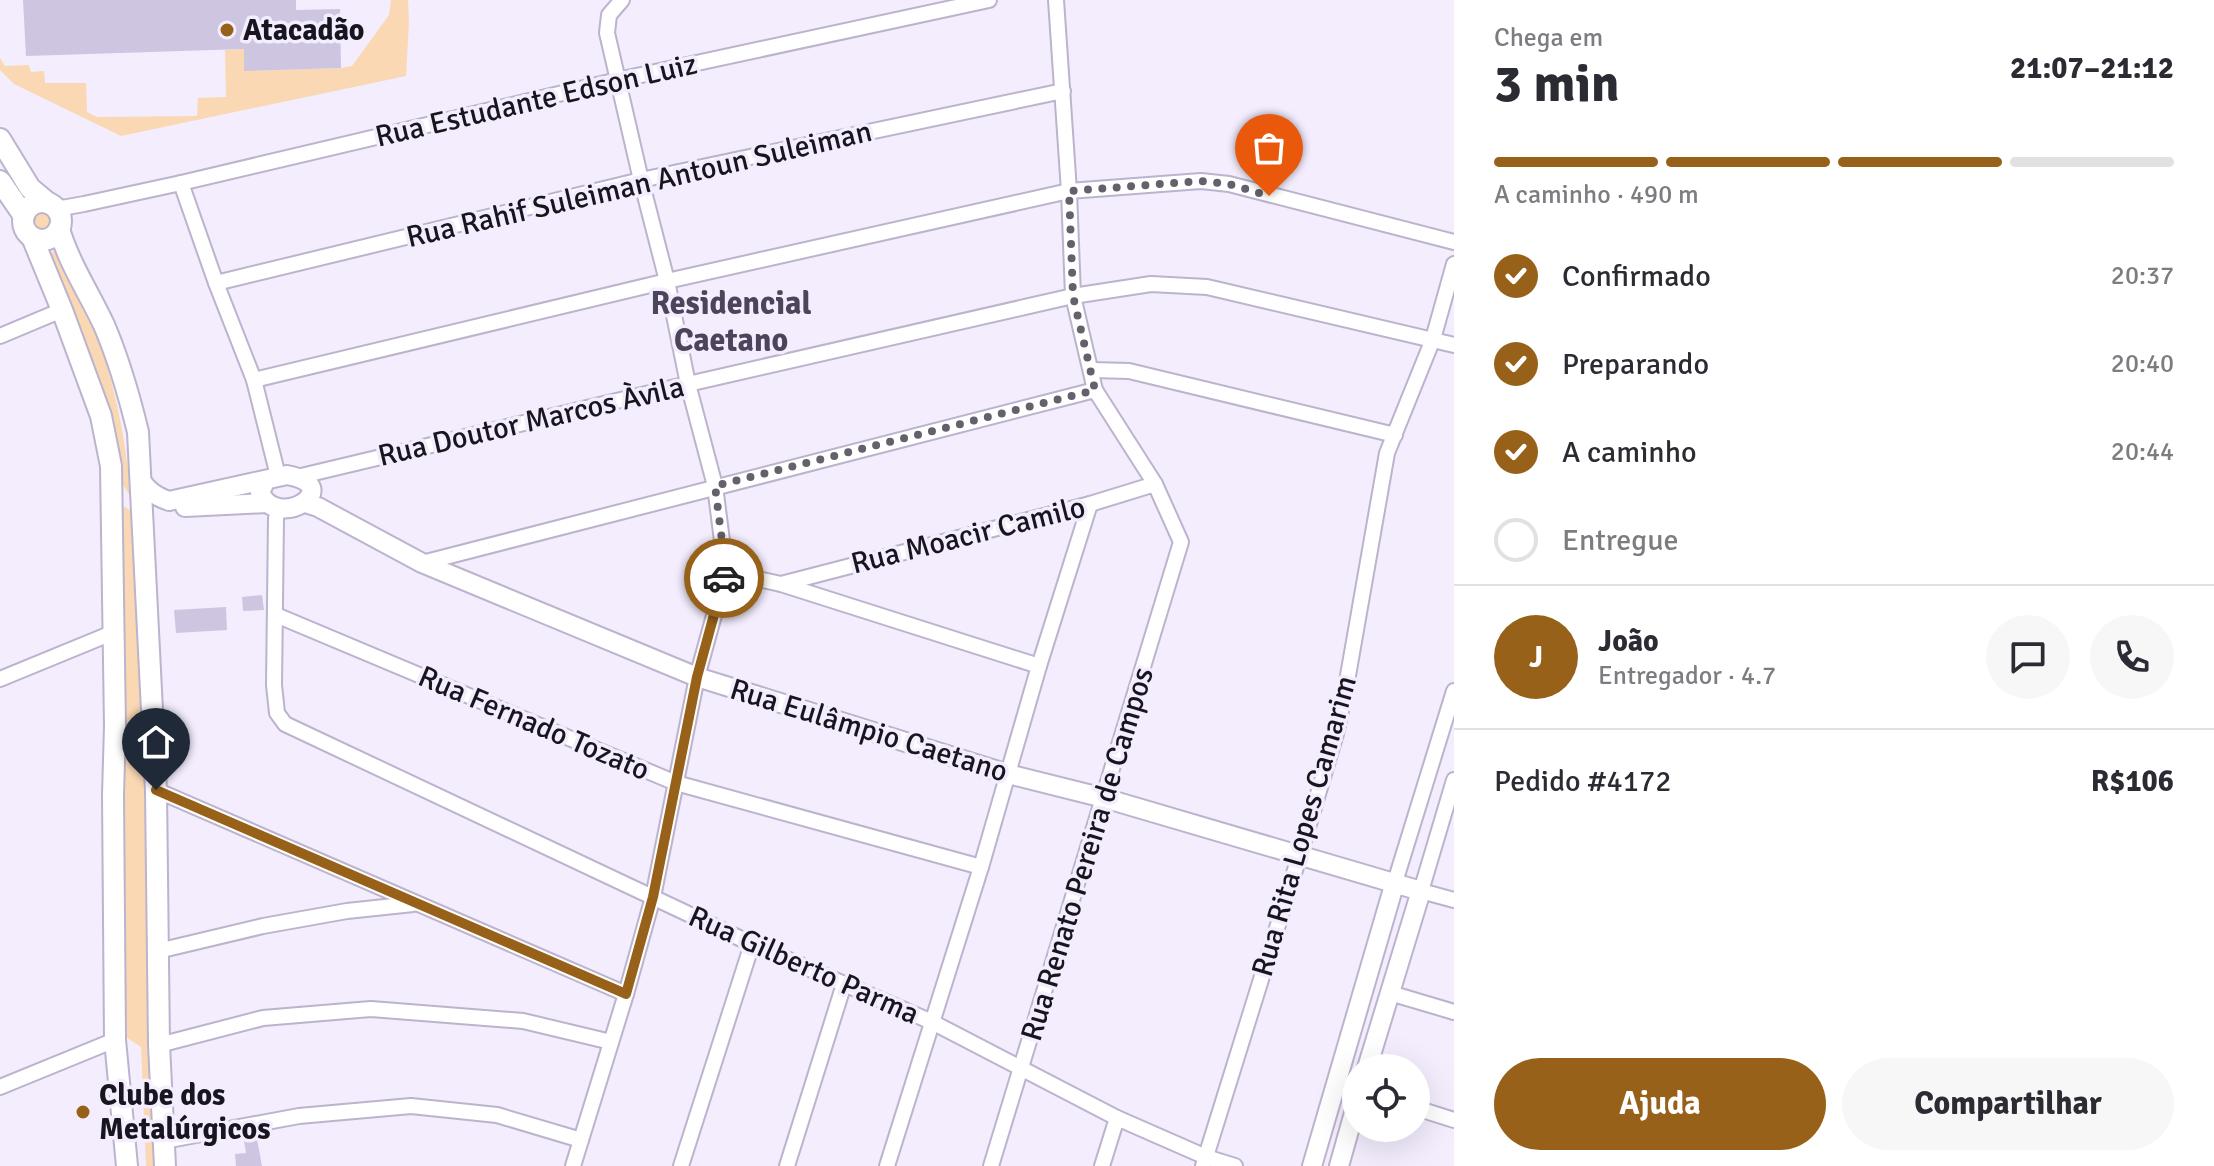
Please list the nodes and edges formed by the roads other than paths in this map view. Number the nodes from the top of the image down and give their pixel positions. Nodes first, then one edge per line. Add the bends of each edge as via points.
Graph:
1 (622, 0) edge
2 (989, 0) edge
3 (1056, 0) edge
4 (618, 80) junction
5 (1063, 91) junction
6 (0, 139) edge
7 (641, 180) junction
8 (0, 181) edge
9 (181, 183) junction
10 (1069, 191) junction
11 (24, 216) junction
12 (56, 216) junction
13 (32, 237) junction
14 (1454, 242) edge
15 (1454, 264) edge
16 (667, 281) junction
17 (216, 283) junction
18 (1073, 296) junction
19 (62, 310) junction
20 (0, 336) edge
21 (1433, 339) junction
22 (1454, 345) edge
23 (1091, 370) junction
24 (254, 380) junction
25 (688, 384) junction
26 (1095, 390) junction
27 (1395, 435) junction
28 (111, 466) junction
29 (273, 476) junction
30 (140, 479) junction
31 (1155, 484) junction
32 (715, 486) junction
33 (308, 490) junction
34 (1090, 504) junction
35 (142, 508) junction
36 (274, 508) junction
37 (422, 563) junction
38 (726, 572) junction
39 (781, 584) junction
40 (276, 615) junction
41 (112, 633) junction
42 (1039, 666) junction
43 (697, 677) junction
44 (0, 679) edge
45 (1454, 691) edge
46 (115, 726) junction
47 (152, 728) junction
48 (1008, 774) junction
49 (676, 783) junction
50 (1453, 785) edge
51 (156, 790) junction
52 (1104, 798) junction
53 (1300, 854) junction
54 (981, 867) junction
55 (1395, 882) junction
56 (1421, 891) junction
57 (653, 897) junction
58 (1454, 900) edge
59 (417, 904) junction
60 (752, 944) junction
61 (158, 951) junction
62 (844, 984) junction
63 (1390, 993) junction
64 (626, 994) junction
65 (1454, 1012) edge
66 (932, 1022) junction
67 (115, 1040) junction
68 (611, 1042) junction
69 (159, 1045) junction
70 (1371, 1054) edge
71 (1022, 1070) junction
72 (0, 1087) edge
73 (1430, 1112) edge
74 (1117, 1118) junction
75 (1454, 1120) edge
76 (581, 1140) junction
77 (164, 1141) junction
78 (1346, 1142) edge
79 (1204, 1162) edge
80 (127, 1166) edge
81 (165, 1166) edge
82 (573, 1166) edge
83 (681, 1166) edge
84 (787, 1166) edge
85 (887, 1166) edge
86 (991, 1166) edge
87 (1102, 1166) edge
88 (1235, 1166) edge
89 (1312, 1166) edge
90 (1339, 1166) edge

1 - 4 street via 609,15 607,33
2 - 4 street, Rua Estudante Edson Luiz
3 - 5 street
4 - 7 street
4 - 9 street, Rua Estudante Edson Luiz
5 - 7 street, Rua Rahif Suleiman Antoun Suleiman
5 - 10 street
6 - 12 main road via 30,188
7 - 16 street
7 - 17 street, Rua Rahif Suleiman Antoun Suleiman
8 - 11 main road
9 - 12 street, Rua Estudante Edson Luiz via 84,204
9 - 17 street
10 - 14 street via 1201,181 1229,184
10 - 16 street
10 - 18 street
11 - 12 main road via 33,205
11 - 13 main road via 25,230
12 - 13 main road via 50,238
12 - 30 main road via 64,247 125,376 138,432
13 - 19 main road
15 - 21 street, Rua Rita Lopes Camarim
16 - 24 street
16 - 25 street
17 - 24 street
18 - 21 street, Rua Doutor Marcos Àvila via 1151,284 1207,287
18 - 23 street
18 - 25 street, Rua Doutor Marcos Àvila
19 - 20 street
19 - 28 main road via 101,416
21 - 22 street, Rua Doutor Marcos Àvila
21 - 27 street, Rua Rita Lopes Camarim
23 - 26 street
23 - 27 street via 1129,371
24 - 29 street
25 - 32 street
25 - 33 street, Rua Doutor Marcos Àvila
26 - 31 street
26 - 32 street
27 - 53 street, Rua Rita Lopes Camarim via 1387,453 1336,734
28 - 35 main road via 123,494
28 - 41 main road
29 - 30 street via 169,501 156,497
29 - 33 street
29 - 36 street via 260,492
30 - 35 main road
31 - 34 street, Rua Moacir Camilo
31 - 52 street, Rua Renato Pereira de Campos via 1181,542
32 - 37 street
32 - 38 street
33 - 36 street via 295,507
33 - 37 street, Rua Eulâmpio Caetano
34 - 39 street, Rua Moacir Camilo
34 - 42 street
35 - 36 street
35 - 47 main road
36 - 40 street
37 - 43 street, Rua Eulâmpio Caetano
38 - 39 street
38 - 43 street
39 - 42 street
40 - 49 street, Rua Fernado Tozato
40 - 57 street, Rua Gilberto Parma via 274,685 277,713 285,724
41 - 44 street
41 - 46 main road
42 - 48 street
43 - 48 street, Rua Eulâmpio Caetano
43 - 49 street
45 - 55 street
46 - 47 main road
46 - 67 main road
47 - 51 main road
48 - 52 street, Rua Eulâmpio Caetano
48 - 54 street
49 - 54 street, Rua Fernado Tozato
49 - 57 street
50 - 56 street
51 - 59 street
51 - 61 main road
52 - 53 street, Rua Eulâmpio Caetano
52 - 71 street, Rua Renato Pereira de Campos
53 - 55 street, Rua Eulâmpio Caetano
53 - 79 street, Rua Rita Lopes Camarim
54 - 66 street
55 - 56 street, Rua Eulâmpio Caetano
55 - 89 street
56 - 58 street
56 - 63 street
57 - 60 street, Rua Gilberto Parma
57 - 64 street
59 - 61 street via 263,926
59 - 64 street
60 - 62 street, Rua Gilberto Parma
60 - 83 street
61 - 69 main road
62 - 66 street, Rua Gilberto Parma
62 - 84 street
63 - 65 street
63 - 70 street
64 - 68 street
66 - 71 street, Rua Gilberto Parma
66 - 85 street
67 - 72 street
67 - 80 main road
68 - 69 street via 523,1021 371,1009 263,1018
68 - 76 street
69 - 77 main road
71 - 74 street, Rua Gilberto Parma
71 - 86 street, Rua Renato Pereira de Campos
73 - 75 street
74 - 79 street, Rua Gilberto Parma
74 - 87 street
76 - 77 street via 497,1115 411,1106 299,1116
76 - 82 street
77 - 81 main road
78 - 90 street
79 - 88 street, Rua Gilberto Parma

